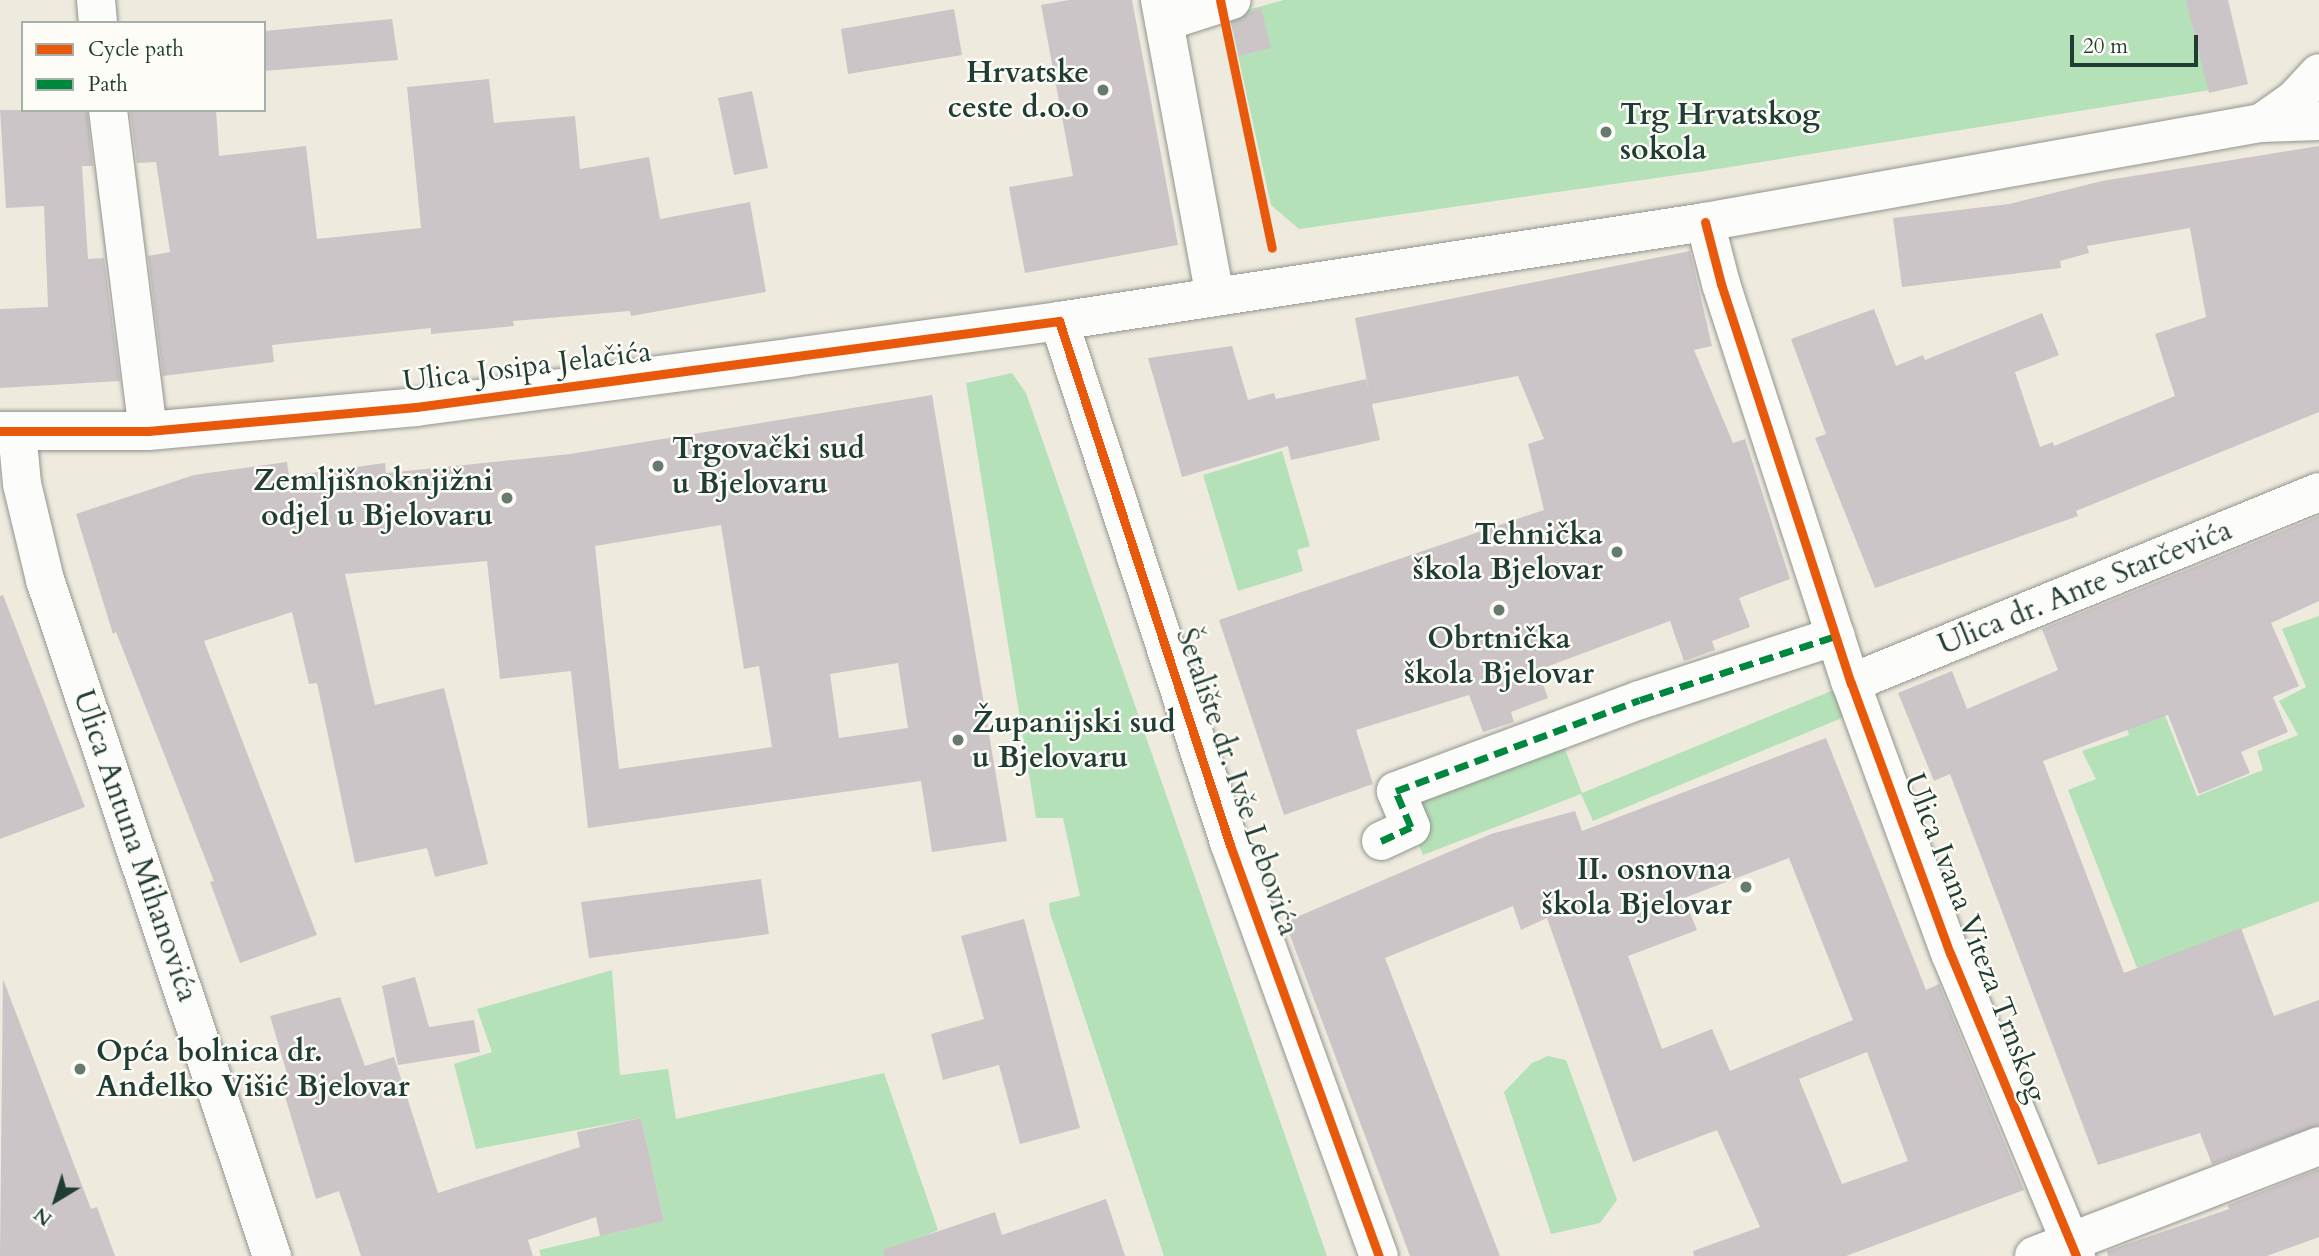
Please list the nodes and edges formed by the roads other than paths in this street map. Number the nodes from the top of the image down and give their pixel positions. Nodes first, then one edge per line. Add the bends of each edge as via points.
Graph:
1 (96, 0) edge
2 (1232, 0) edge
3 (1162, 11) edge
4 (98, 21) edge
5 (2319, 74) edge
6 (108, 112) edge
7 (2319, 121) edge
8 (2261, 123) junction
9 (1705, 222) junction
10 (1215, 297) junction
11 (1059, 321) junction
12 (8, 431) edge
13 (148, 431) junction
14 (2319, 492) edge
15 (1844, 660) junction
16 (1381, 841) dead end
17 (2319, 1146) edge
18 (2074, 1250) edge
19 (272, 1256) edge
20 (1379, 1256) edge
21 (2034, 1256) edge

1 - 4 street
2 - 3 street
3 - 10 street
5 - 8 street via 2293,101
6 - 13 street
7 - 8 street
8 - 9 street
9 - 10 street
9 - 15 street, Ulica Ivana Viteza Trnskog via 1721,284
10 - 11 street
11 - 13 street, Ulica Josipa Jelačića via 416,407
11 - 20 street, Šetalište dr. Ivše Lebovića via 1234,856
12 - 13 street, Ulica Josipa Jelačića
12 - 19 street, Ulica Antuna Mihanovića via 45,580
14 - 15 street, Ulica dr. Ante Starčevića
15 - 16 street, Ulica dr. Ante Starčevića via 1640,700 1396,791 1411,827
15 - 18 street, Ulica Ivana Viteza Trnskog via 1950,953
17 - 18 street
18 - 21 street

